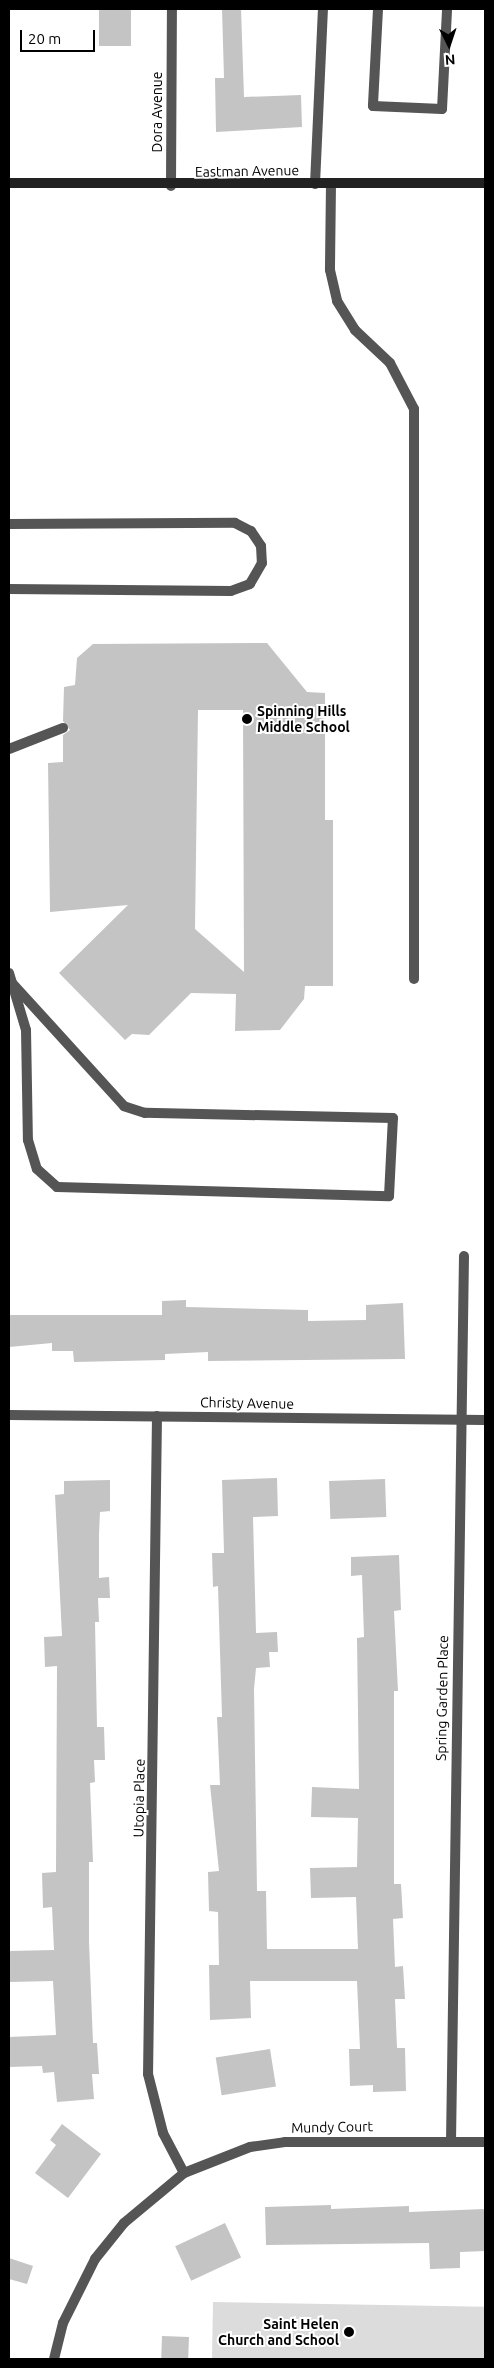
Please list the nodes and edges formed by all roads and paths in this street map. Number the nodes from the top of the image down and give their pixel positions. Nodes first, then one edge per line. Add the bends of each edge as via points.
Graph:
1 (172, 9) edge
2 (322, 9) edge
3 (378, 9) edge
4 (447, 9) edge
5 (9, 183) edge
6 (485, 183) edge
7 (315, 184) junction
8 (331, 184) junction
9 (171, 186) junction
10 (9, 524) edge
11 (9, 589) edge
12 (63, 728) dead end
13 (9, 749) edge
14 (10, 978) edge
15 (414, 979) dead end
16 (464, 1256) dead end
17 (9, 1415) edge
18 (157, 1416) junction
19 (460, 1419) junction
20 (485, 1420) edge
21 (451, 2142) junction
22 (485, 2142) edge
23 (184, 2173) junction
24 (54, 2359) edge

1 - 9 street, Dora Avenue
2 - 7 street
3 - 4 street via 373,106 442,108
5 - 9 street, Eastman Avenue
6 - 8 street, Eastman Avenue
7 - 8 street, Eastman Avenue
7 - 9 street, Eastman Avenue
8 - 15 street via 330,270 337,301 355,330 390,363 414,409
10 - 11 street via 235,523 251,531 261,546 262,563 250,584 231,591
12 - 13 street
14 - 14 street via 26,1030 28,1140 37,1168 57,1187 389,1196 393,1118 145,1113 124,1106
16 - 19 street, Spring Garden Place
17 - 18 street, Christy Avenue
18 - 19 street, Christy Avenue
18 - 23 street, Utopia Place via 148,2074 163,2133
19 - 20 street, Christy Avenue
19 - 21 street, Spring Garden Place
21 - 22 street, Mundy Court
21 - 23 street, Mundy Court via 285,2142 250,2147
23 - 24 street, Mundy Court via 138,2210 95,2259 63,2323

